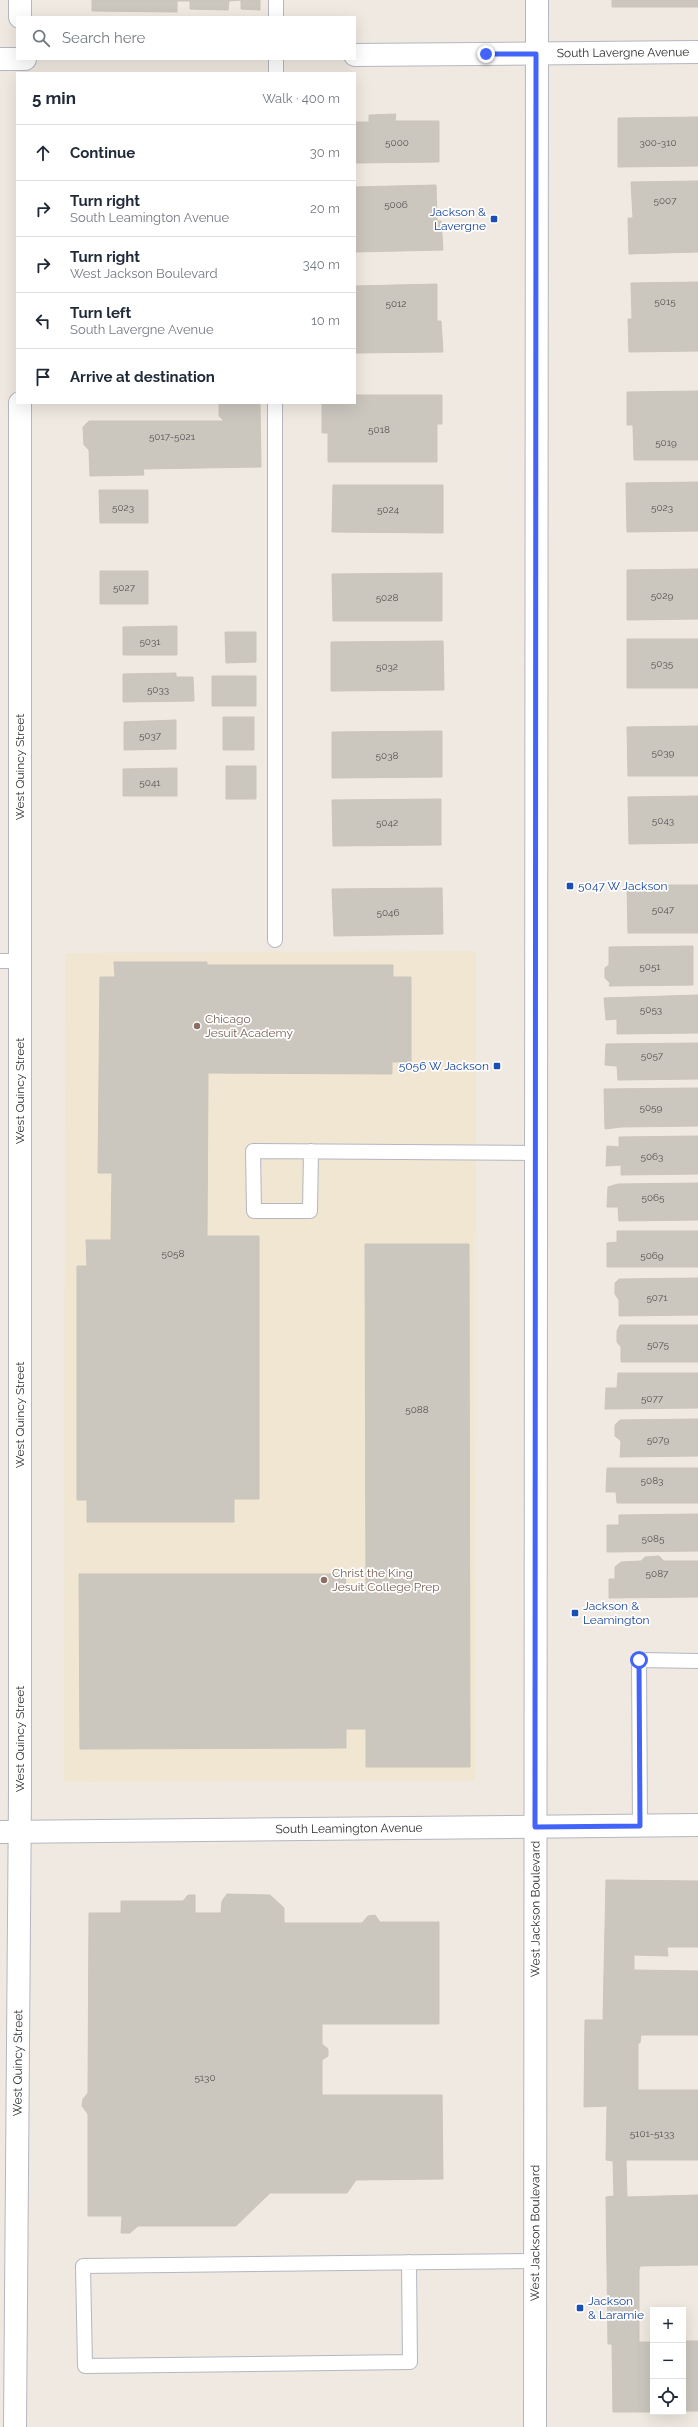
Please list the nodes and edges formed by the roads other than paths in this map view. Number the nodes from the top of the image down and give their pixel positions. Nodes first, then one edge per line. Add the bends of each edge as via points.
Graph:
1 (20, 0) edge
2 (276, 0) edge
3 (537, 0) edge
4 (20, 16) edge
5 (276, 16) edge
6 (698, 52) edge
7 (536, 54) junction
8 (356, 55) edge
9 (0, 59) edge
10 (16, 59) edge
11 (20, 60) edge
12 (276, 60) edge
13 (20, 72) edge
14 (276, 72) edge
15 (20, 404) edge
16 (275, 404) edge
17 (275, 940) dead end
18 (10, 961) edge
19 (311, 1151) junction
20 (536, 1153) junction
21 (698, 1661) edge
22 (698, 1825) edge
23 (640, 1826) junction
24 (535, 1827) junction
25 (10, 1832) edge
26 (535, 2261) junction
27 (409, 2262) junction
28 (15, 2427) edge
29 (535, 2427) edge

1 - 4 street
2 - 5 lane
3 - 7 street, West Jackson Boulevard
6 - 7 street, South Lavergne Avenue
7 - 8 street, South Lavergne Avenue
7 - 20 street, West Jackson Boulevard
9 - 10 street
11 - 13 street
12 - 14 lane
15 - 18 street, West Quincy Street
16 - 17 lane
18 - 25 street, West Quincy Street
19 - 19 lane via 254,1151 254,1211 310,1211
19 - 20 lane
20 - 24 street, West Jackson Boulevard
21 - 23 lane via 639,1660
22 - 23 street, South Leamington Avenue
23 - 24 street, South Leamington Avenue
24 - 25 street, South Leamington Avenue
24 - 26 street, West Jackson Boulevard
25 - 28 street, West Quincy Street
26 - 27 lane
26 - 29 street, West Jackson Boulevard
27 - 27 lane via 83,2266 84,2366 410,2362

